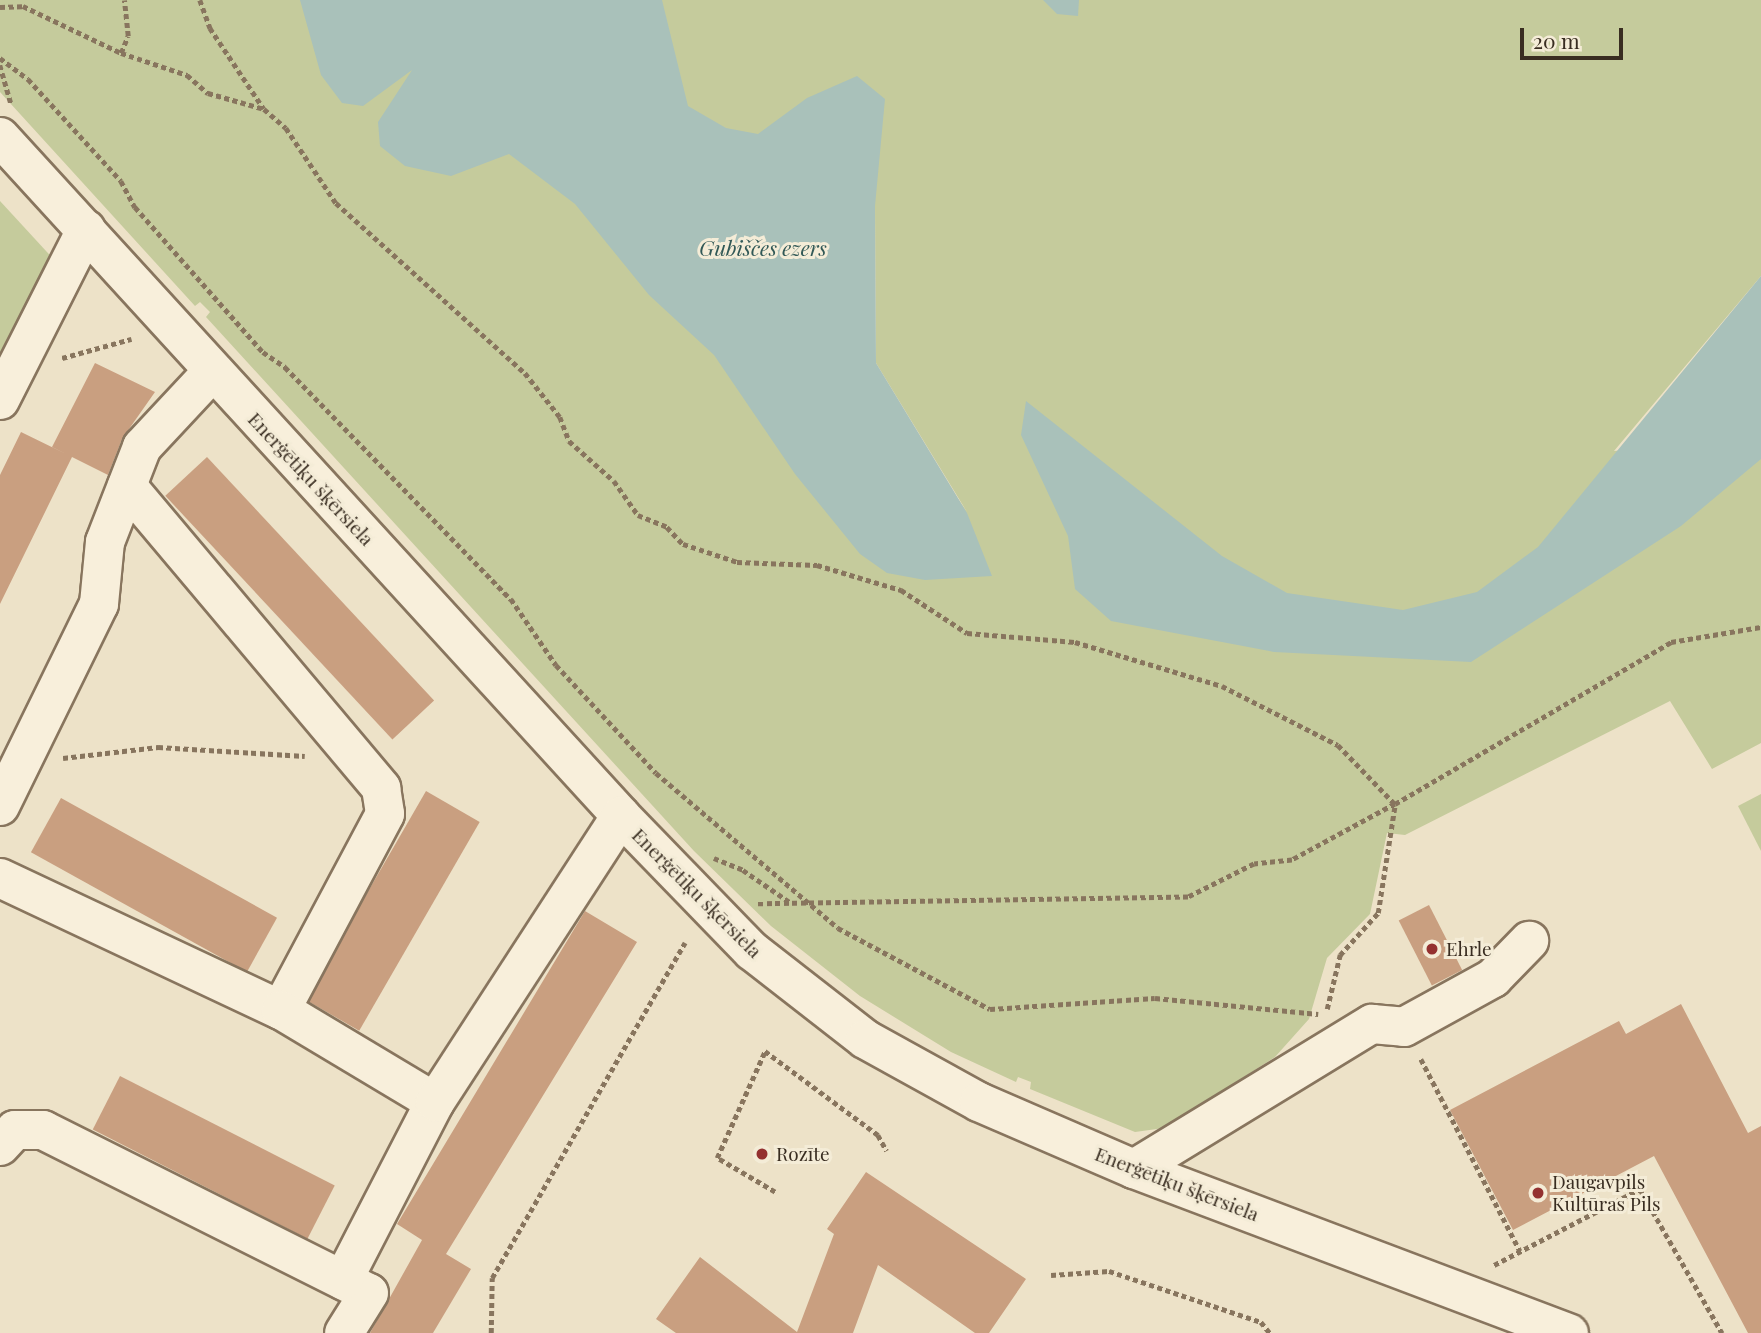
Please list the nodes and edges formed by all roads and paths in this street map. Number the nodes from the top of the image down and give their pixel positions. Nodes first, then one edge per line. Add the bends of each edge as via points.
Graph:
1 (124, 0) edge
2 (200, 0) edge
3 (0, 8) edge
4 (121, 53) junction
5 (0, 58) edge
6 (0, 105) edge
7 (264, 108) junction
8 (4, 125) edge
9 (86, 230) junction
10 (212, 372) junction
11 (0, 400) edge
12 (127, 486) junction
13 (1761, 627) edge
14 (347, 747) junction
15 (19, 767) junction
16 (1395, 803) junction
17 (0, 806) edge
18 (621, 816) junction
19 (0, 878) edge
20 (702, 900) junction
21 (807, 902) junction
22 (1378, 913) dead end
23 (1529, 941) dead end
24 (685, 943) dead end
25 (281, 1010) junction
26 (1324, 1015) dead end
27 (1404, 1027) junction
28 (435, 1102) junction
29 (0, 1146) edge
30 (887, 1151) dead end
31 (1134, 1169) junction
32 (775, 1192) dead end
33 (1520, 1251) junction
34 (1051, 1275) dead end
35 (343, 1280) junction
36 (1450, 1288) junction
37 (344, 1333) edge
38 (491, 1333) edge
39 (1269, 1333) edge
40 (1569, 1333) edge
41 (1722, 1333) edge

1 - 4 path via 128,36
2 - 7 path via 211,28
3 - 4 path via 23,6
4 - 7 path via 187,75 208,93
5 - 21 path via 28,79 121,181 135,206 263,352 285,366 511,599 556,665 656,773
6 - 8 path
7 - 16 path via 286,128 336,203 525,373 578,451 614,481 638,515 667,527 684,544 737,562 817,565 901,590 967,633 1075,642 1222,686 1338,745
8 - 9 street, Enerģētiķu šķērsiela
9 - 10 street, Enerģētiķu šķērsiela
9 - 11 street
10 - 12 street via 142,447
10 - 18 street, Enerģētiķu šķērsiela
12 - 14 street
12 - 15 street via 105,542 99,604
13 - 16 path via 1671,642
14 - 15 path via 304,756 158,747 102,750
14 - 25 street via 381,788 385,814
15 - 17 street
16 - 21 path via 1292,860 1254,864 1188,897
16 - 22 path
18 - 20 street, Enerģētiķu šķērsiela
18 - 28 street
19 - 25 street
20 - 21 path
20 - 31 street, Enerģētiķu šķērsiela via 752,951 865,1039 979,1102
21 - 26 path via 838,928 990,1009 1155,998
23 - 27 street via 1493,978
24 - 38 path via 492,1278
25 - 28 street
27 - 31 street via 1372,1024
27 - 33 path
28 - 35 street
29 - 35 street via 15,1129 43,1130
30 - 32 path via 878,1135 765,1051 717,1158
31 - 36 street, Enerģētiķu šķērsiela
33 - 36 path
33 - 41 path via 1640,1189
34 - 39 path via 1109,1271 1261,1322
35 - 37 street via 369,1293
36 - 40 street, Enerģētiķu šķērsiela

